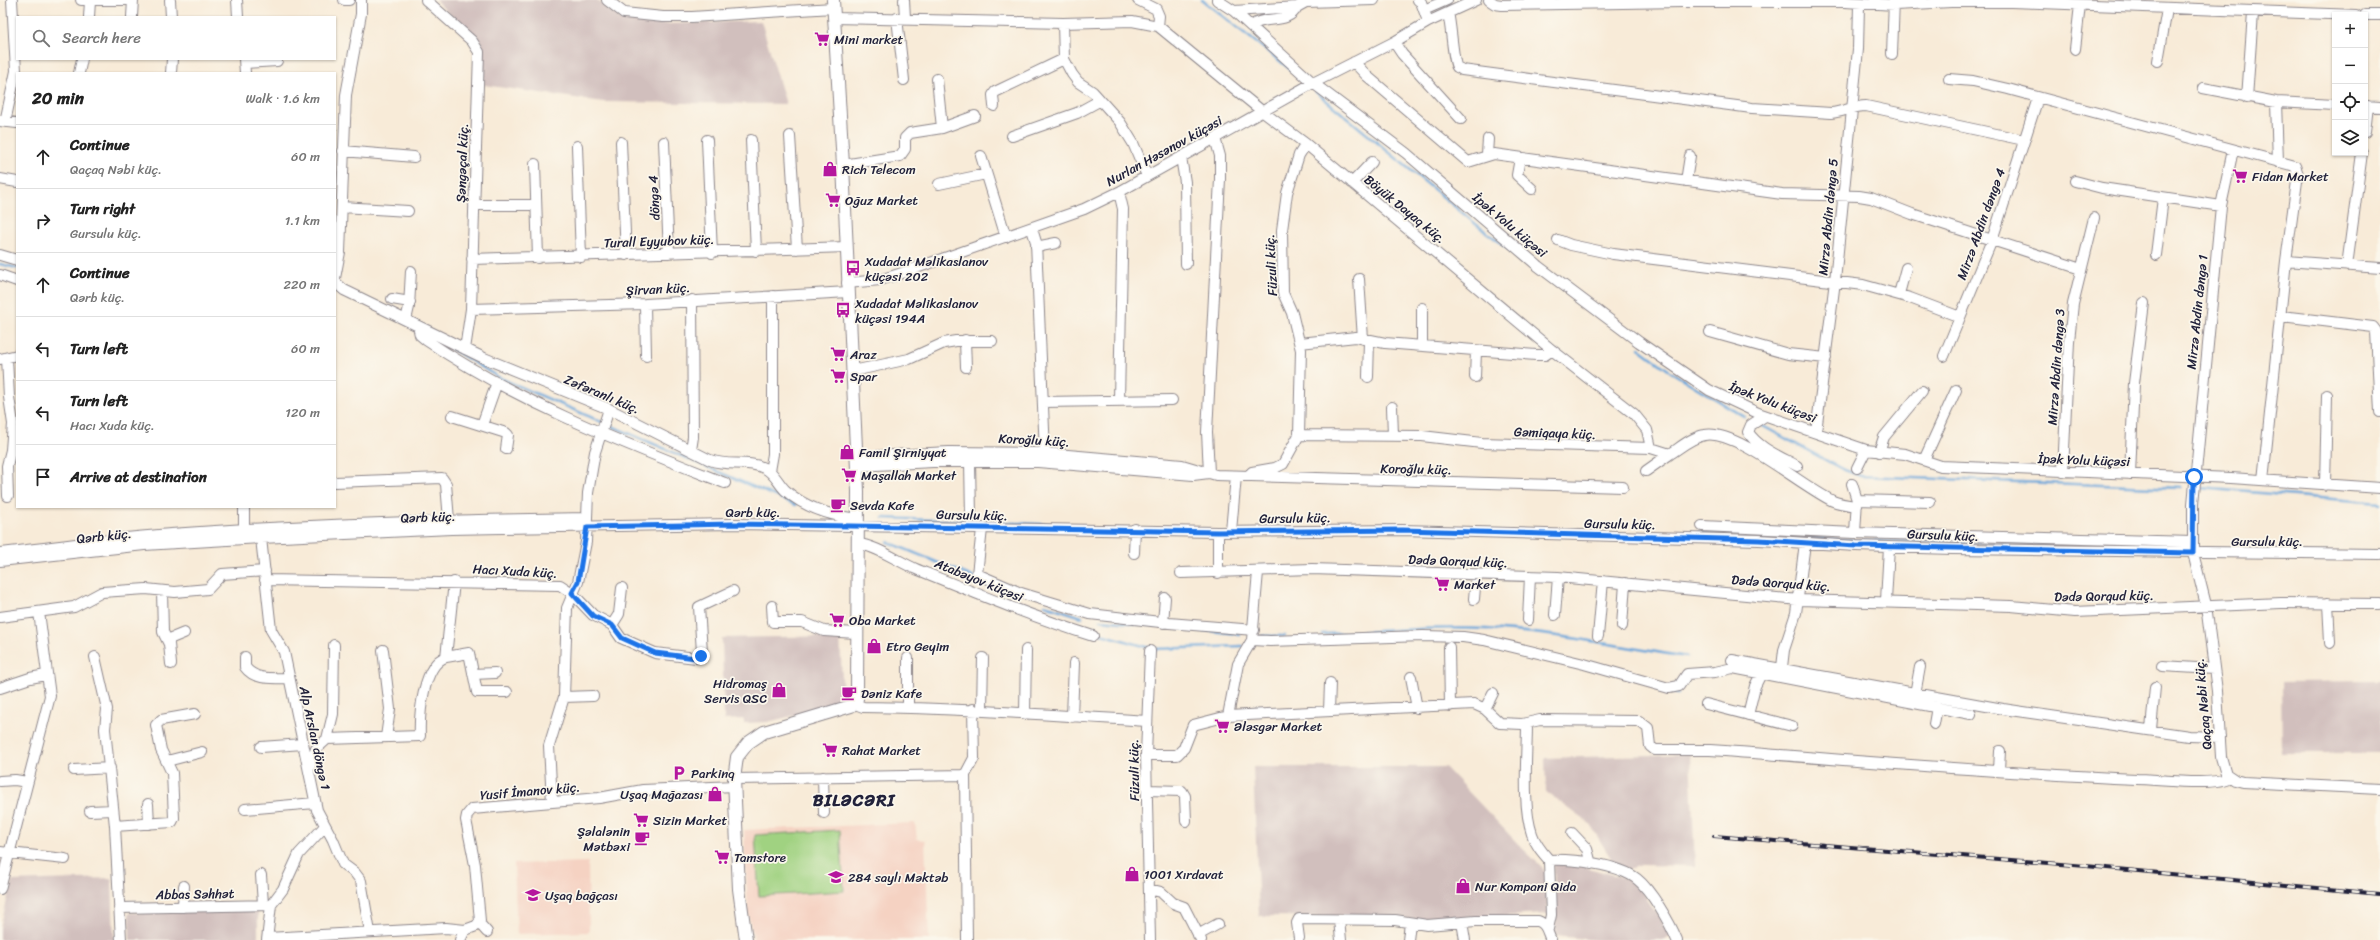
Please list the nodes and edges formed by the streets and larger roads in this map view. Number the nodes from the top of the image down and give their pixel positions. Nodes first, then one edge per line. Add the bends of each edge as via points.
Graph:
1 (12, 0) edge
2 (85, 0) edge
3 (127, 0) edge
4 (133, 0) edge
5 (170, 0) edge
6 (237, 0) edge
7 (344, 0) edge
8 (349, 0) edge
9 (361, 0) edge
10 (426, 0) edge
11 (607, 0) edge
12 (904, 0) edge
13 (1138, 0) edge
14 (1217, 0) edge
15 (1334, 0) edge
16 (1374, 0) edge
17 (1418, 0) edge
18 (1447, 0) edge
19 (1476, 0) edge
20 (1489, 0) edge
21 (1845, 1) edge
22 (2011, 1) edge
23 (2041, 2) edge
24 (1303, 3) edge
25 (1894, 3) edge
26 (1859, 4) junction
27 (2080, 5) junction
28 (2167, 8) junction
29 (833, 9) edge
30 (1424, 10) junction
31 (1234, 11) junction
32 (1448, 13) junction
33 (2253, 13) junction
34 (2332, 15) edge
35 (2368, 15) edge
36 (2380, 15) edge
37 (89, 16) edge
38 (132, 16) edge
39 (171, 16) edge
40 (238, 16) edge
41 (901, 18) junction
42 (1428, 22) junction
43 (1063, 23) junction
44 (1252, 25) junction
45 (1158, 26) junction
46 (1394, 42) junction
47 (2075, 48) dead end
48 (1892, 54) dead end
49 (1064, 59) junction
50 (82, 60) edge
51 (172, 60) edge
52 (277, 61) dead end
53 (2158, 61) dead end
54 (1354, 62) junction
55 (245, 65) edge
56 (79, 72) edge
57 (171, 72) edge
58 (937, 79) dead end
59 (1949, 79) dead end
60 (904, 80) dead end
61 (1313, 83) junction
62 (2203, 88) dead end
63 (2038, 98) junction
64 (2247, 98) junction
65 (1099, 101) junction
66 (2276, 102) junction
67 (2332, 105) edge
68 (994, 106) dead end
69 (2368, 106) edge
70 (2380, 107) edge
71 (1850, 109) junction
72 (1263, 112) junction
73 (975, 116) dead end
74 (1461, 119) dead end
75 (3, 121) edge
76 (16, 123) edge
77 (942, 128) junction
78 (790, 136) dead end
79 (1012, 136) dead end
80 (1215, 138) junction
81 (1488, 139) dead end
82 (707, 140) dead end
83 (750, 140) dead end
84 (2024, 140) junction
85 (622, 142) dead end
86 (664, 142) dead end
87 (1306, 144) junction
88 (577, 146) dead end
89 (2233, 150) junction
90 (343, 151) junction
91 (1487, 154) junction
92 (981, 156) dead end
93 (1690, 156) dead end
94 (2362, 156) edge
95 (414, 157) dead end
96 (1181, 157) junction
97 (1520, 158) junction
98 (1372, 162) dead end
99 (2278, 162) junction
100 (534, 164) dead end
101 (843, 165) junction
102 (986, 174) junction
103 (1147, 176) junction
104 (0, 179) edge
105 (1686, 181) junction
106 (2075, 181) dead end
107 (16, 182) edge
108 (1352, 183) junction
109 (939, 184) dead end
110 (1532, 189) dead end
111 (338, 192) edge
112 (1119, 192) junction
113 (1842, 195) junction
114 (2163, 198) junction
115 (474, 205) junction
116 (536, 205) junction
117 (2221, 206) junction
118 (342, 207) junction
119 (408, 211) dead end
120 (2094, 218) dead end
121 (1032, 229) junction
122 (1006, 238) junction
123 (1558, 240) dead end
124 (1992, 240) junction
125 (1056, 243) dead end
126 (847, 247) junction
127 (1036, 247) junction
128 (797, 249) junction
129 (756, 250) junction
130 (712, 252) junction
131 (670, 254) junction
132 (0, 255) edge
133 (2156, 255) dead end
134 (626, 256) junction
135 (581, 257) junction
136 (538, 258) junction
137 (472, 259) junction
138 (16, 260) edge
139 (2286, 261) junction
140 (1186, 264) dead end
141 (2347, 266) junction
142 (1906, 268) dead end
143 (2380, 268) edge
144 (2081, 269) junction
145 (411, 270) dead end
146 (336, 273) edge
147 (0, 275) edge
148 (1358, 279) dead end
149 (16, 281) edge
150 (1835, 281) junction
151 (336, 283) edge
152 (848, 287) junction
153 (1899, 294) junction
154 (773, 296) junction
155 (392, 299) dead end
156 (692, 300) junction
157 (410, 302) junction
158 (2144, 303) dead end
159 (645, 304) junction
160 (1422, 308) dead end
161 (470, 309) junction
162 (2281, 316) junction
163 (1960, 317) junction
164 (406, 320) junction
165 (418, 326) junction
166 (1710, 332) dead end
167 (965, 340) junction
168 (1366, 340) junction
169 (992, 341) dead end
170 (1300, 343) junction
171 (1422, 346) junction
172 (465, 349) junction
173 (1552, 350) junction
174 (1476, 351) junction
175 (16, 356) edge
176 (646, 356) dead end
177 (1944, 356) dead end
178 (1826, 358) junction
179 (3, 359) edge
180 (966, 367) dead end
181 (853, 372) junction
182 (1368, 377) dead end
183 (1475, 377) dead end
184 (496, 385) junction
185 (1956, 390) dead end
186 (1922, 391) dead end
187 (2327, 395) dead end
188 (13, 398) edge
189 (1119, 400) junction
190 (1172, 400) dead end
191 (1043, 402) junction
192 (1392, 407) dead end
193 (609, 409) junction
194 (2380, 412) edge
195 (452, 416) dead end
196 (1766, 416) junction
197 (482, 425) junction
198 (1816, 432) junction
199 (600, 433) junction
200 (1299, 435) junction
201 (1393, 435) junction
202 (1651, 448) junction
203 (506, 449) dead end
204 (691, 450) junction
205 (1866, 450) junction
206 (1045, 452) junction
207 (1879, 452) junction
208 (1670, 454) junction
209 (1924, 460) junction
210 (970, 461) junction
211 (857, 462) junction
212 (1797, 466) dead end
213 (1857, 468) dead end
214 (770, 471) junction
215 (1646, 471) dead end
216 (2063, 472) junction
217 (1209, 474) junction
218 (2130, 474) junction
219 (1236, 476) junction
220 (1248, 476) junction
221 (2194, 477) junction
222 (2263, 480) junction
223 (336, 482) edge
224 (725, 483) dead end
225 (1852, 484) dead end
226 (2325, 485) junction
227 (1623, 487) dead end
228 (2380, 488) edge
229 (8, 496) dead end
230 (1930, 502) dead end
231 (1857, 503) junction
232 (244, 508) edge
233 (971, 517) dead end
234 (449, 520) junction
235 (858, 522) junction
236 (587, 523) junction
237 (1702, 526) dead end
238 (244, 529) junction
239 (982, 529) junction
240 (1135, 529) junction
241 (1218, 532) junction
242 (1231, 532) junction
243 (1855, 534) junction
244 (261, 538) junction
245 (2193, 542) junction
246 (1805, 543) junction
247 (858, 544) junction
248 (1889, 547) junction
249 (0, 553) edge
250 (1134, 553) dead end
251 (2193, 553) junction
252 (2380, 554) edge
253 (0, 561) edge
254 (1218, 572) junction
255 (1258, 572) junction
256 (1181, 573) dead end
257 (1476, 574) junction
258 (265, 576) junction
259 (1530, 576) junction
260 (1558, 577) junction
261 (1603, 581) junction
262 (454, 582) junction
263 (1625, 583) junction
264 (622, 588) dead end
265 (162, 591) junction
266 (733, 592) dead end
267 (572, 593) junction
268 (1165, 598) dead end
269 (1474, 599) dead end
270 (1799, 600) junction
271 (1886, 601) junction
272 (2328, 603) junction
273 (2380, 604) edge
274 (2206, 605) junction
275 (772, 606) dead end
276 (39, 612) junction
277 (1555, 615) dead end
278 (0, 617) edge
279 (1528, 620) dead end
280 (1163, 623) junction
281 (612, 625) junction
282 (1622, 626) dead end
283 (184, 633) dead end
284 (856, 633) junction
285 (1253, 635) junction
286 (1093, 636) dead end
287 (1598, 636) dead end
288 (167, 640) junction
289 (2330, 643) dead end
290 (334, 645) dead end
291 (1449, 647) dead end
292 (383, 650) dead end
293 (1026, 650) dead end
294 (1150, 651) dead end
295 (95, 657) dead end
296 (244, 657) dead end
297 (446, 657) junction
298 (908, 658) dead end
299 (983, 658) dead end
300 (1732, 660) dead end
301 (1074, 663) dead end
302 (171, 664) dead end
303 (2162, 666) dead end
304 (1782, 667) junction
305 (1920, 667) dead end
306 (2214, 669) junction
307 (1763, 670) junction
308 (494, 673) dead end
309 (473, 674) junction
310 (46, 675) junction
311 (1411, 677) dead end
312 (289, 678) junction
313 (1330, 683) dead end
314 (2155, 687) dead end
315 (0, 688) edge
316 (507, 692) dead end
317 (1493, 693) dead end
318 (1915, 694) junction
319 (593, 696) dead end
320 (564, 697) junction
321 (855, 704) junction
322 (1706, 704) dead end
323 (1450, 706) junction
324 (1937, 707) junction
325 (908, 708) junction
326 (1417, 708) junction
327 (1485, 708) junction
328 (978, 709) junction
329 (1329, 711) junction
330 (195, 714) dead end
331 (1024, 714) junction
332 (1971, 714) dead end
333 (1748, 715) junction
334 (1228, 716) junction
335 (1072, 717) junction
336 (1147, 721) junction
337 (1527, 724) junction
338 (1934, 724) dead end
339 (1792, 726) dead end
340 (2152, 729) junction
341 (386, 737) junction
342 (2220, 737) junction
343 (327, 739) junction
344 (303, 744) junction
345 (261, 747) dead end
346 (2000, 751) dead end
347 (202, 752) dead end
348 (1146, 755) junction
349 (167, 761) junction
350 (110, 768) junction
351 (74, 770) dead end
352 (1999, 770) junction
353 (308, 771) junction
354 (965, 775) junction
355 (823, 777) junction
356 (2230, 777) junction
357 (0, 781) edge
358 (27, 782) junction
359 (734, 783) junction
360 (2380, 789) edge
361 (1148, 790) junction
362 (552, 802) junction
363 (315, 803) junction
364 (148, 804) dead end
365 (245, 809) dead end
366 (113, 810) junction
367 (90, 811) dead end
368 (824, 813) dead end
369 (1186, 821) dead end
370 (148, 824) junction
371 (115, 826) junction
372 (325, 826) junction
373 (1572, 833) dead end
374 (5, 852) edge
375 (65, 859) dead end
376 (1549, 860) junction
377 (1591, 864) junction
378 (261, 876) dead end
379 (184, 886) dead end
380 (0, 889) edge
381 (1149, 889) junction
382 (267, 905) junction
383 (183, 907) junction
384 (119, 908) junction
385 (1339, 920) junction
386 (1462, 922) junction
387 (479, 923) junction
388 (1410, 923) junction
389 (1218, 924) dead end
390 (465, 930) junction
391 (1548, 930) junction
392 (487, 932) dead end
393 (376, 934) edge
394 (1199, 937) edge
395 (1299, 938) dead end
396 (268, 939) edge
397 (120, 940) edge
398 (460, 940) edge
399 (746, 940) edge
400 (967, 940) edge
401 (1150, 940) edge
402 (1341, 940) edge
403 (1408, 940) edge
404 (1465, 940) edge
405 (1551, 940) edge
406 (1677, 940) edge

1 - 75 street via 16,71
2 - 3 street
2 - 37 street
4 - 38 street
5 - 39 street
6 - 40 street
7 - 8 street
9 - 90 street via 361,14 346,95
10 - 115 street, Şəngəçal küç. via 472,41 479,52
11 - 29 street via 624,13 663,17
12 - 41 street
13 - 45 street via 1156,9 1159,16
14 - 31 street, İpək Yolu küçəsi
15 - 16 street
15 - 24 street
17 - 30 street
18 - 30 street
19 - 32 street, Nurlan Həsənov küçəsi
20 - 21 street via 1502,5
21 - 26 street
22 - 23 street
22 - 25 street
23 - 27 street
24 - 31 street
24 - 44 street via 1288,17 1262,19
25 - 26 street
25 - 48 street
26 - 71 street, Mirzə Abdin dəngə 5 via 1858,48
27 - 28 street
27 - 47 street
28 - 33 street
28 - 53 street
29 - 41 street
29 - 101 street
30 - 42 street
31 - 44 street, İpək Yolu küçəsi
32 - 42 street, Nurlan Həsənov küçəsi
32 - 71 street via 1452,25 1454,61 1462,70 1752,108 1831,114
33 - 34 street
33 - 64 street
35 - 36 street
41 - 43 street
41 - 60 street
42 - 46 street, Nurlan Həsənov küçəsi
43 - 45 street via 1132,21
43 - 49 street
44 - 61 street, İpək Yolu küçəsi
45 - 72 street, Böyük Dayaq küç.
46 - 54 street, Nurlan Həsənov küçəsi
46 - 74 street
49 - 65 street via 1078,82 1089,88
49 - 68 street via 995,92
50 - 56 street
51 - 57 street
52 - 55 street
54 - 61 street, Nurlan Həsənov küçəsi
54 - 91 street via 1466,161
58 - 77 street
59 - 63 street via 1992,85
61 - 72 street, Nurlan Həsənov küçəsi
61 - 196 street, İpək Yolu küçəsi via 1406,154 1538,266 1639,342 1709,390
62 - 64 street
63 - 84 street, Mirzə Abdin dəngə 4
63 - 89 street
64 - 66 street
65 - 79 street via 1077,113
65 - 103 street via 1126,130
66 - 67 street
66 - 99 street
69 - 70 street
71 - 84 street via 1866,106
71 - 113 street, Mirzə Abdin dəngə 5
72 - 80 street, Nurlan Həsənov küçəsi
72 - 87 street, Böyük Dayaq küç.
73 - 77 street
75 - 76 street
77 - 101 street via 907,135 905,149 900,156
78 - 128 street
80 - 96 street, Nurlan Həsənov küçəsi
80 - 217 street via 1220,156 1220,179 1208,432
81 - 91 street
82 - 130 street
83 - 129 street
84 - 124 street, Mirzə Abdin dəngə 4
85 - 134 street
86 - 131 street, döngə 4
87 - 108 street, Böyük Dayaq küç.
87 - 170 street, Füzuli küç. via 1299,155 1288,193 1282,230 1283,294 1292,313
88 - 135 street
89 - 99 street
89 - 117 street, Mirzə Abdin dəngə 1
90 - 95 street
90 - 111 street
91 - 97 street
92 - 102 street
93 - 105 street
94 - 141 street
96 - 103 street, Nurlan Həsənov küçəsi
96 - 140 street via 1185,182
97 - 105 street
97 - 110 street via 1517,175
98 - 108 street
99 - 139 street via 2295,166 2298,174
100 - 116 street
101 - 126 street
102 - 109 street
102 - 122 street
103 - 112 street, Nurlan Həsənov küçəsi
104 - 107 street
105 - 113 street via 1782,194 1826,197
106 - 114 street
108 - 173 street, Böyük Dayaq küç.
111 - 118 street
112 - 121 street, Nurlan Həsənov küçəsi
112 - 189 street via 1123,209
113 - 124 street via 1871,198
113 - 150 street, Mirzə Abdin dəngə 5
114 - 117 street
114 - 133 street
115 - 116 street
115 - 137 street, Şəngəçal küç.
116 - 136 street
117 - 221 street, Mirzə Abdin dəngə 1
118 - 119 street
118 - 146 street via 340,252
120 - 144 street, Mirzə Abdin dəngə 3
121 - 122 street, Nurlan Həsənov küçəsi
121 - 127 street
122 - 152 street, Nurlan Həsənov küçəsi via 895,276
123 - 150 street via 1614,254
124 - 144 street
124 - 163 street, Mirzə Abdin dəngə 4
125 - 127 street
126 - 128 street, Turall Eyyubov küç.
126 - 152 street
127 - 191 street
128 - 129 street, Turall Eyyubov küç.
129 - 130 street, Turall Eyyubov küç.
130 - 131 street, Turall Eyyubov küç.
131 - 134 street, Turall Eyyubov küç.
132 - 138 street
134 - 135 street, Turall Eyyubov küç.
135 - 136 street, Turall Eyyubov küç.
136 - 137 street, Turall Eyyubov küç.
137 - 161 street, Şəngəçal küç.
139 - 141 street
139 - 162 street
141 - 143 street
142 - 153 street
144 - 216 street, Mirzə Abdin dəngə 3 via 2068,341
145 - 157 street
147 - 149 street
148 - 168 street
150 - 153 street
150 - 178 street, Mirzə Abdin dəngə 5
151 - 164 street, Zəfəranlı küç. via 344,290
152 - 154 street, Şirvan küç.
152 - 181 street
153 - 163 street
154 - 156 street, Şirvan küç.
154 - 214 street via 774,454
155 - 157 street
156 - 159 street, Şirvan küç.
156 - 204 street
157 - 164 street
158 - 218 street via 2134,383
159 - 161 street, Şirvan küç.
159 - 176 street
160 - 171 street
161 - 172 street, Şəngəçal küç.
162 - 194 street via 2373,327 2376,332
162 - 222 street
163 - 177 street, Mirzə Abdin dəngə 4
164 - 165 street, Zəfəranlı küç.
165 - 172 street, Zəfəranlı küç.
165 - 184 street via 420,336
166 - 178 street via 1788,354
167 - 169 street
167 - 180 street
167 - 181 street via 944,343 887,366
168 - 170 street via 1346,338
168 - 171 street
168 - 182 street
170 - 200 street, Füzuli küç.
171 - 174 street
172 - 193 street, Zəfəranlı küç.
173 - 174 street via 1545,355
173 - 202 street, Böyük Dayaq küç. via 1634,414 1647,430
174 - 183 street
175 - 179 street
178 - 198 street, Mirzə Abdin dəngə 5
179 - 188 street
181 - 211 street
184 - 197 street
184 - 199 street
185 - 209 street
186 - 207 street via 1884,437
187 - 226 street
188 - 229 street via 14,424 7,466
189 - 190 street
189 - 191 street
191 - 206 street
192 - 201 street
193 - 199 street
193 - 204 street, Zəfəranlı küç.
195 - 197 street
196 - 198 street, İpək Yolu küçəsi
196 - 212 street via 1751,425 1748,432 1750,436 1768,450
197 - 203 street via 508,435
198 - 205 street, İpək Yolu küçəsi
199 - 224 street
199 - 236 street via 592,468
200 - 201 street, Gəmiqaya küç.
200 - 220 street via 1283,464 1252,472
201 - 202 street, Gəmiqaya küç. via 1482,443
202 - 208 street, Gəmiqaya küç.
204 - 214 street, Zəfəranlı küç. via 719,463 761,466
205 - 207 street, İpək Yolu küçəsi
205 - 213 street
206 - 211 street, Koroğlu küç. via 948,452
206 - 217 street, Koroğlu küç. via 1182,465
207 - 209 street, İpək Yolu küçəsi via 1905,454
208 - 215 street
208 - 231 street via 1699,436 1720,435 1744,445 1834,501
209 - 216 street, İpək Yolu küçəsi via 1941,466
210 - 211 street, Koroğlu küç.
210 - 217 street, Koroğlu küç. via 1038,462
210 - 233 street
211 - 235 street
214 - 235 street via 786,490 804,502 833,515
216 - 218 street, İpək Yolu küçəsi
217 - 219 street, Koroğlu küç.
218 - 221 street, İpək Yolu küçəsi
219 - 220 street, Koroğlu küç.
219 - 242 street
220 - 227 street, Koroğlu küç.
221 - 222 street, İpək Yolu küçəsi
221 - 245 street, Qaçaq Nəbi küç.
222 - 226 street, İpək Yolu küçəsi
223 - 234 street via 442,478 446,484
225 - 231 street
226 - 228 street, İpək Yolu küçəsi
230 - 231 street
231 - 243 street
232 - 238 street
234 - 236 street, Qərb küç.
234 - 238 street, Qərb küç.
235 - 236 street, Qərb küç.
235 - 239 street, Gursulu küç.
235 - 247 street
236 - 244 street, Qərb küç.
236 - 267 street via 578,582
237 - 243 street
238 - 249 street, Qərb küç. via 124,538
239 - 240 street, Gursulu küç.
239 - 280 street via 976,570 979,577 1074,611
240 - 241 street, Gursulu küç.
240 - 250 street
241 - 242 street, Gursulu küç.
241 - 254 street
242 - 246 street, Gursulu küç. via 1402,530
243 - 245 street
244 - 253 street, Qərb küç. via 144,545
244 - 258 street, Alp Arslan döngə 1
245 - 251 street, Qaçaq Nəbi küç.
246 - 248 street, Gursulu küç.
246 - 270 street
247 - 284 street
247 - 286 street, Atabəyov küçəsi via 868,545 896,561 1005,605
248 - 251 street, Gursulu küç.
248 - 271 street
251 - 252 street, Gursulu küç.
251 - 274 street, Qaçaq Nəbi küç.
254 - 255 street, Dədə Qorqud küç.
254 - 256 street, Dədə Qorqud küç.
255 - 257 street, Dədə Qorqud küç. via 1312,569
255 - 285 street
257 - 259 street, Dədə Qorqud küç.
257 - 269 street
258 - 262 street, Hacı Xuda küç.
258 - 265 street, Hacı Xuda küç. via 222,574 208,588
258 - 312 street, Alp Arslan döngə 1 via 271,630 282,647
259 - 260 street, Dədə Qorqud küç.
259 - 279 street
260 - 261 street, Dədə Qorqud küç.
260 - 277 street
261 - 263 street, Dədə Qorqud küç.
261 - 287 street
262 - 267 street, Hacı Xuda küç. via 556,585 567,588
262 - 297 street
263 - 270 street, Dədə Qorqud küç.
263 - 282 street
264 - 281 street via 619,614
265 - 276 street, Hacı Xuda küç. via 146,589 102,592 74,607
265 - 288 street via 163,632
266 - 281 street, Hacı Xuda küç. via 698,603 702,652 701,656 696,658 649,651 622,638
267 - 281 street, Hacı Xuda küç. via 593,616
267 - 320 street via 567,608
268 - 280 street
270 - 271 street, Dədə Qorqud küç.
270 - 304 street via 1784,650
271 - 274 street, Dədə Qorqud küç. via 2011,606 2075,612
272 - 273 street, Dədə Qorqud küç.
272 - 274 street, Dədə Qorqud küç.
272 - 289 street
274 - 306 street, Qaçaq Nəbi küç.
275 - 284 street via 773,622 802,622 824,631
276 - 278 street, Hacı Xuda küç.
276 - 310 street
280 - 285 street
283 - 288 street
284 - 321 street
285 - 307 street via 1270,641 1463,637 1584,664 1669,688 1679,686 1685,675 1690,673 1733,668
285 - 334 street via 1238,664
288 - 302 street
290 - 343 street via 333,714
291 - 323 street
292 - 341 street via 390,709
293 - 331 street
294 - 336 street, Füzuli küç.
295 - 350 street via 107,709 105,728
296 - 312 street via 245,667 256,676 268,679
297 - 309 street via 469,653
297 - 341 street via 435,663 428,678 420,715 420,736
298 - 325 street
299 - 328 street
300 - 307 street
301 - 335 street
303 - 306 street
304 - 307 street
304 - 318 street
305 - 318 street
306 - 342 street, Qaçaq Nəbi küç.
307 - 324 street
307 - 333 street via 1755,686
308 - 309 street
309 - 316 street via 477,692
310 - 315 street
310 - 358 street via 50,696
311 - 326 street
312 - 344 street, Alp Arslan döngə 1
313 - 329 street
314 - 340 street
317 - 327 street
318 - 340 street
319 - 320 street
320 - 362 street via 549,746
321 - 325 street via 863,707
321 - 359 street via 776,727 757,736 738,757
322 - 333 street
323 - 326 street
323 - 327 street via 1474,704
324 - 332 street
324 - 338 street
325 - 328 street
326 - 329 street
327 - 337 street via 1500,723
328 - 331 street
328 - 354 street via 974,758
329 - 334 street
330 - 349 street via 157,722 161,750
331 - 335 street
333 - 339 street
334 - 348 street via 1193,725 1184,748 1177,755
335 - 336 street
336 - 348 street, Füzuli küç.
337 - 352 street via 1540,720 1639,721 1648,728 1650,746 1655,750 1710,750
337 - 376 street via 1530,825 1536,844
340 - 342 street via 2189,736
341 - 343 street
342 - 356 street, Qaçaq Nəbi küç. via 2222,763
343 - 353 street via 316,749
344 - 345 street
344 - 353 street, Alp Arslan döngə 1
346 - 352 street
347 - 349 street
348 - 361 street, Füzuli küç.
349 - 370 street via 172,773 174,818 168,823
350 - 351 street
350 - 366 street
352 - 356 street via 2208,782
353 - 363 street, Alp Arslan döngə 1
354 - 355 street, Yusif İmanov küç.
354 - 400 street
355 - 359 street, Yusif İmanov küç.
355 - 368 street
356 - 360 street via 2252,782
357 - 358 street
358 - 374 street
359 - 362 street, Yusif İmanov küç. via 643,790
359 - 399 street via 740,904
361 - 369 street via 1182,791
361 - 381 street, Füzuli küç.
362 - 387 street, Yusif İmanov küç. via 476,808 469,811 466,820 475,865
363 - 365 street
363 - 372 street, Alp Arslan döngə 1
364 - 370 street
366 - 367 street
366 - 371 street
370 - 371 street
371 - 384 street
372 - 382 street via 299,854 283,888
372 - 393 street, Alp Arslan döngə 1 via 343,864 361,881
373 - 377 street via 1586,848
374 - 375 street
374 - 380 street
376 - 377 street
376 - 391 street via 1551,915
377 - 406 street via 1618,870 1636,878 1646,887
378 - 382 street
379 - 383 street
381 - 394 street via 1161,892 1173,903 1184,907
381 - 401 street, Füzuli küç.
382 - 383 street, Abbas Səhhət
382 - 396 street
383 - 384 street, Abbas Səhhət
384 - 397 street
385 - 388 street via 1395,920
385 - 395 street via 1299,919 1296,923
385 - 402 street
386 - 388 street via 1427,925
386 - 391 street via 1538,921 1543,922
386 - 404 street
387 - 390 street
387 - 392 street
388 - 403 street
389 - 394 street
390 - 393 street via 446,928
390 - 398 street
391 - 405 street
393 - 396 street

